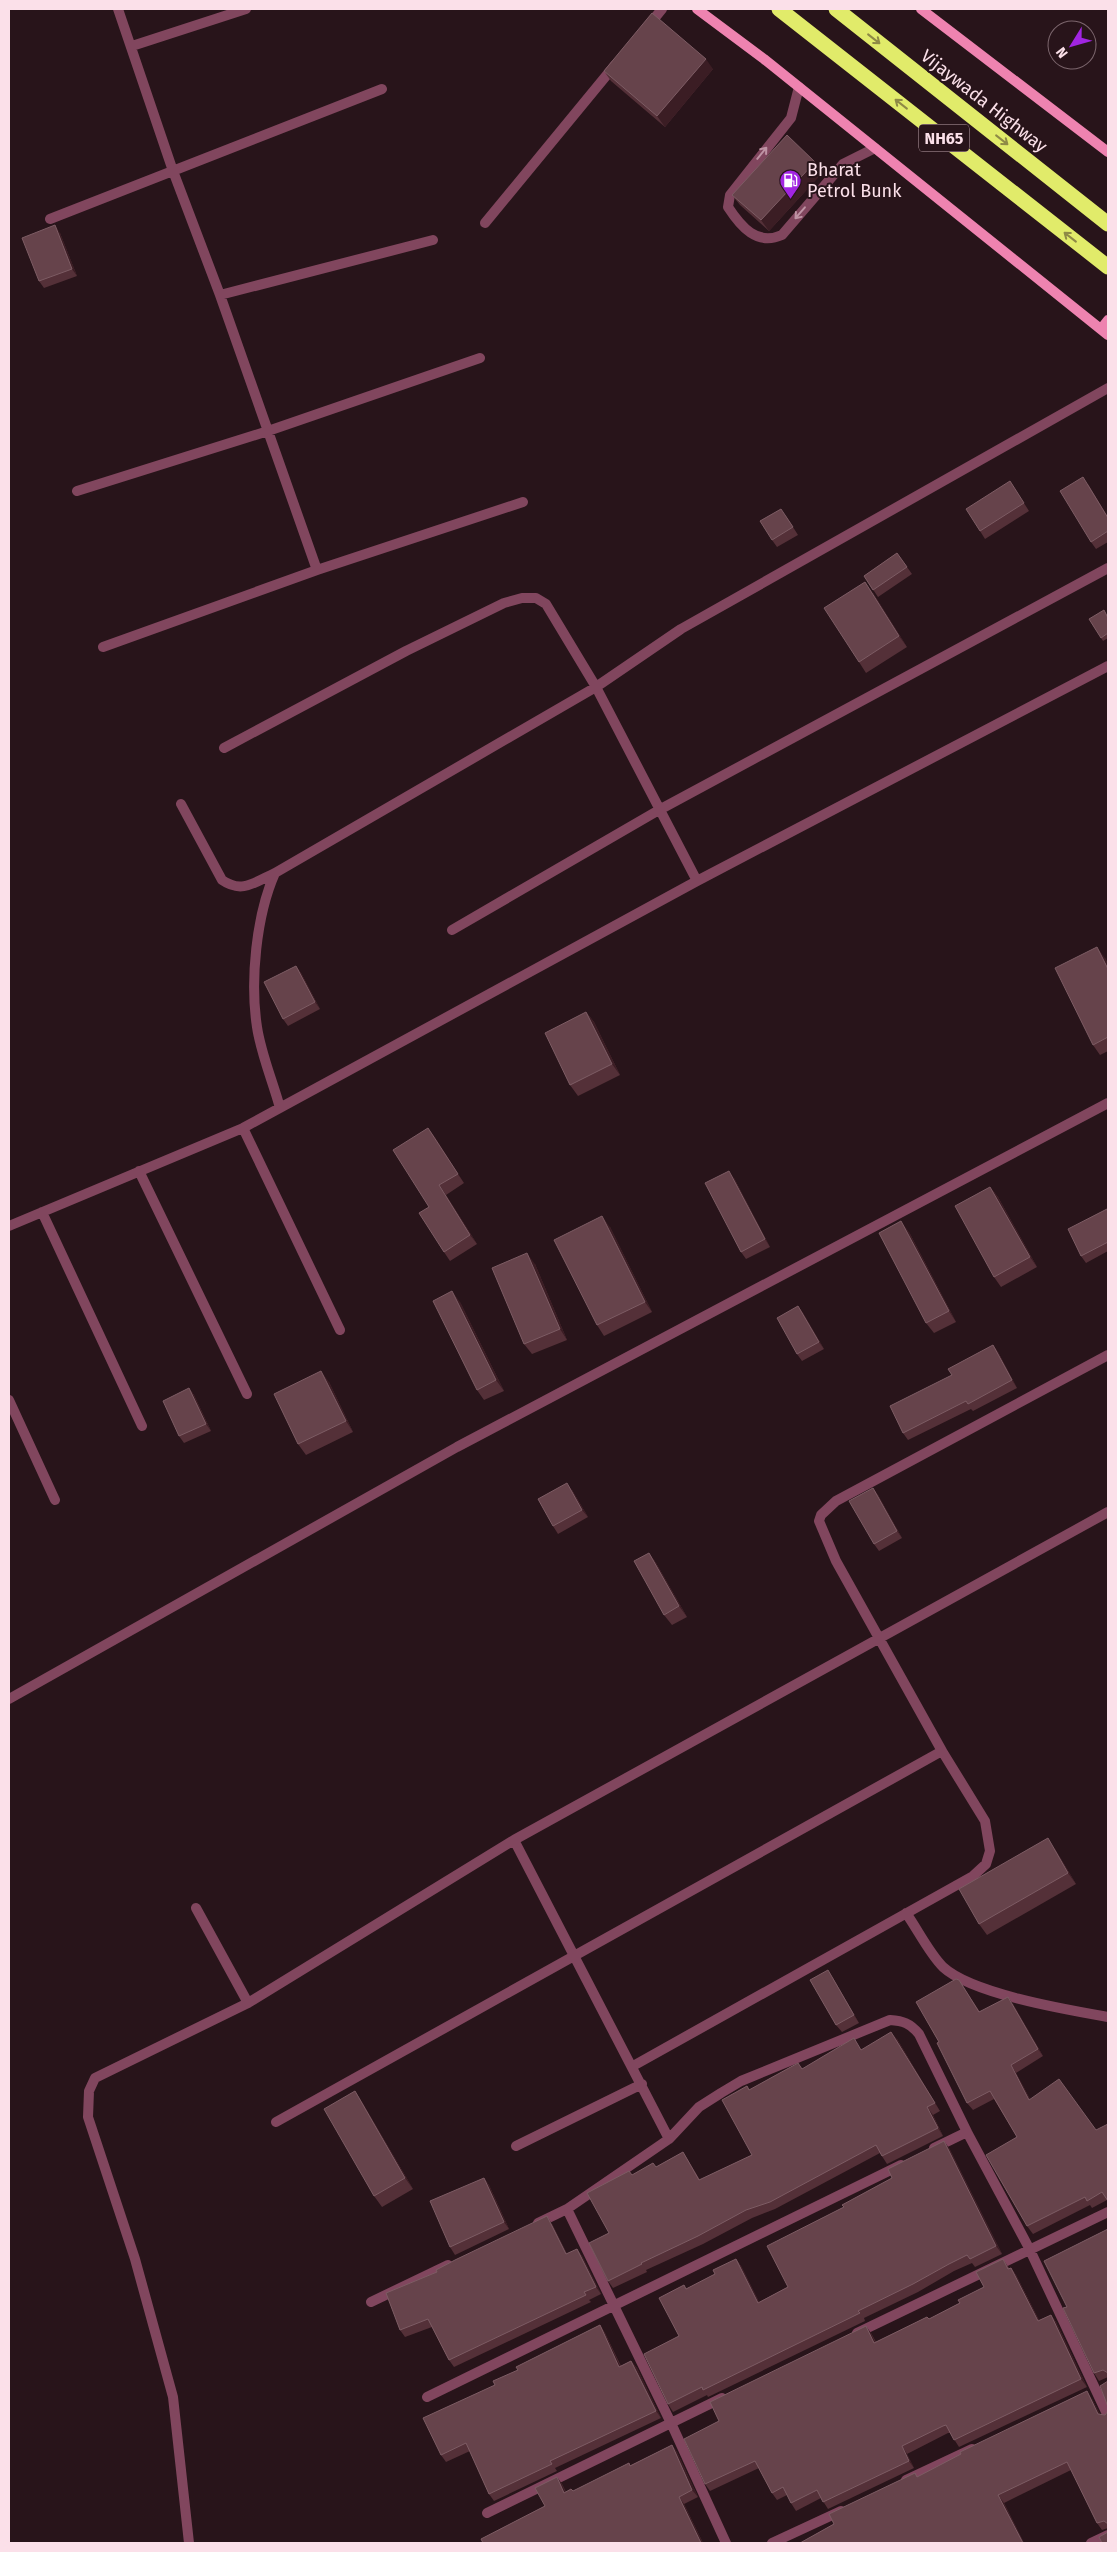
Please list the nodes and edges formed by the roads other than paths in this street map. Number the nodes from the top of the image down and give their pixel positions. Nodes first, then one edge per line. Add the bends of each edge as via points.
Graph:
1 (118, 9) edge
2 (246, 9) edge
3 (662, 9) edge
4 (697, 9) edge
5 (779, 9) edge
6 (836, 9) edge
7 (921, 9) edge
8 (643, 32) edge
9 (132, 46) junction
10 (624, 55) edge
11 (799, 87) junction
12 (382, 89) dead end
13 (875, 148) junction
14 (1108, 152) edge
15 (173, 171) junction
16 (50, 219) dead end
17 (485, 223) dead end
18 (1108, 224) edge
19 (433, 240) dead end
20 (1108, 267) edge
21 (220, 295) junction
22 (1108, 320) edge
23 (1105, 332) edge
24 (480, 358) dead end
25 (1108, 388) edge
26 (268, 430) junction
27 (77, 492) dead end
28 (524, 502) dead end
29 (1108, 568) edge
30 (317, 570) junction
31 (103, 647) dead end
32 (1108, 666) edge
33 (596, 686) junction
34 (224, 748) dead end
35 (181, 804) dead end
36 (659, 810) junction
37 (275, 873) junction
38 (697, 881) junction
39 (452, 930) dead end
40 (1108, 1103) edge
41 (280, 1108) junction
42 (243, 1128) junction
43 (139, 1171) junction
44 (42, 1212) junction
45 (9, 1226) edge
46 (340, 1330) dead end
47 (1108, 1355) edge
48 (248, 1394) dead end
49 (9, 1400) edge
50 (142, 1426) dead end
51 (55, 1500) dead end
52 (1108, 1512) edge
53 (880, 1637) junction
54 (9, 1699) edge
55 (942, 1751) junction
56 (514, 1840) junction
57 (196, 1908) dead end
58 (906, 1913) junction
59 (574, 1956) junction
60 (248, 2003) junction
61 (1108, 2017) edge
62 (633, 2066) junction
63 (642, 2084) junction
64 (276, 2122) dead end
65 (967, 2132) junction
66 (669, 2139) junction
67 (516, 2146) dead end
68 (567, 2209) junction
69 (1108, 2212) edge
70 (531, 2226) edge
71 (1029, 2248) junction
72 (460, 2259) edge
73 (371, 2302) dead end
74 (613, 2306) junction
75 (850, 2336) edge
76 (1108, 2384) edge
77 (734, 2392) edge
78 (1091, 2392) junction
79 (427, 2397) dead end
80 (1108, 2416) edge
81 (671, 2423) junction
82 (979, 2445) edge
83 (898, 2484) edge
84 (853, 2505) edge
85 (487, 2513) dead end
86 (1108, 2535) edge
87 (189, 2543) edge
88 (726, 2543) edge
89 (772, 2543) edge
90 (1090, 2543) edge

1 - 9 street
2 - 9 street
3 - 8 street
4 - 11 street
20 -> 5 highway, NH65
6 -> 18 highway, Vijaywada Highway / NH65
7 - 14 street
9 - 15 street
10 - 17 street
11 - 13 street
13 -> 11 street via 843,164 782,235 769,240 758,238 736,220 728,207 730,195 791,118
12 - 15 street
13 - 23 street
15 - 16 street
15 - 21 street
19 - 21 street
21 - 26 street
22 - 23 street
24 - 26 street
25 - 33 street via 681,629
26 - 27 street
26 - 30 street
28 - 30 street
29 - 36 street
30 - 31 street
32 - 38 street
33 - 34 street via 546,604 536,598 522,598 504,603 406,651
33 - 36 street
33 - 37 street
35 - 37 street via 222,880 232,886 243,887
36 - 38 street
36 - 39 street
37 - 41 street via 268,888 254,976 257,1028
38 - 41 street
40 - 54 street via 456,1447
41 - 42 street
42 - 43 street
42 - 46 street
43 - 44 street
43 - 48 street
44 - 45 street
44 - 50 street
47 - 53 street via 836,1501 821,1515 821,1531
49 - 51 street
52 - 53 street
53 - 55 street
53 - 56 street
55 - 58 street via 985,1821 990,1851 986,1864 973,1876
55 - 59 street
56 - 59 street
56 - 60 street
57 - 60 street
58 - 61 street via 942,1966 959,1979 1061,2009
58 - 62 street
59 - 62 street
59 - 64 street
60 - 87 street via 95,2078 88,2092 88,2117 135,2259 173,2397
62 - 63 street
63 - 66 street
63 - 67 street
65 - 66 street via 919,2034 912,2025 890,2020 741,2081 699,2107
65 - 71 street
65 - 74 street
66 - 68 street
68 - 70 street
68 - 74 street
69 - 71 street
71 - 75 street
71 - 78 street
72 - 73 street
74 - 79 street
74 - 81 street
76 - 78 street
77 - 81 street
78 - 80 street
81 - 85 street
81 - 88 street
82 - 83 street
84 - 89 street
86 - 90 street

